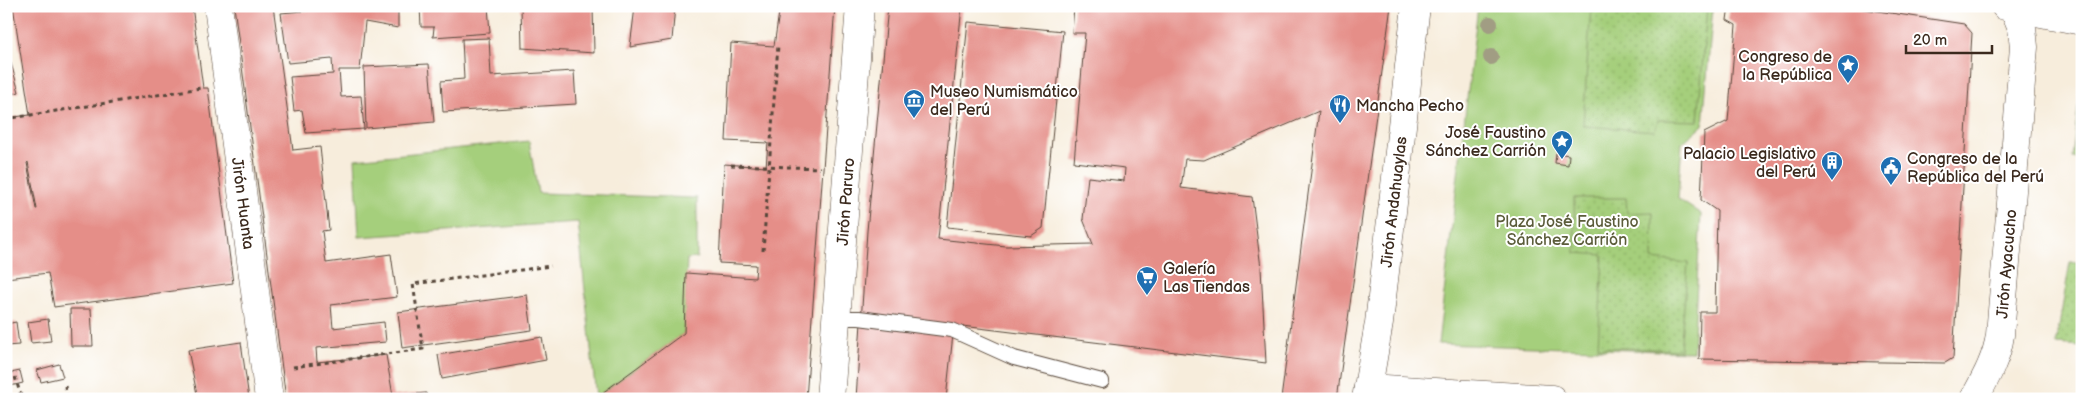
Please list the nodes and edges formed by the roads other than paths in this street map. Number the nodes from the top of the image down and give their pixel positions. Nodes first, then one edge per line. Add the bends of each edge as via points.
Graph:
1 (218, 6) edge
2 (860, 6) edge
3 (1416, 6) edge
4 (2011, 7) edge
5 (2082, 21) edge
6 (836, 318) junction
7 (1102, 381) dead end
8 (1367, 394) edge
9 (270, 399) edge
10 (830, 399) edge
11 (1552, 399) edge
12 (1974, 399) edge

1 - 9 street, Jirón Huanta
2 - 6 street, Jirón Paruro
3 - 8 street, Jirón Andahuaylas via 1379,323
4 - 5 street
4 - 12 street, Jirón Ayacucho via 2022,28 2024,47 2000,335 1998,348
6 - 7 lane via 952,330 1014,358
6 - 10 street, Jirón Paruro
8 - 11 street

